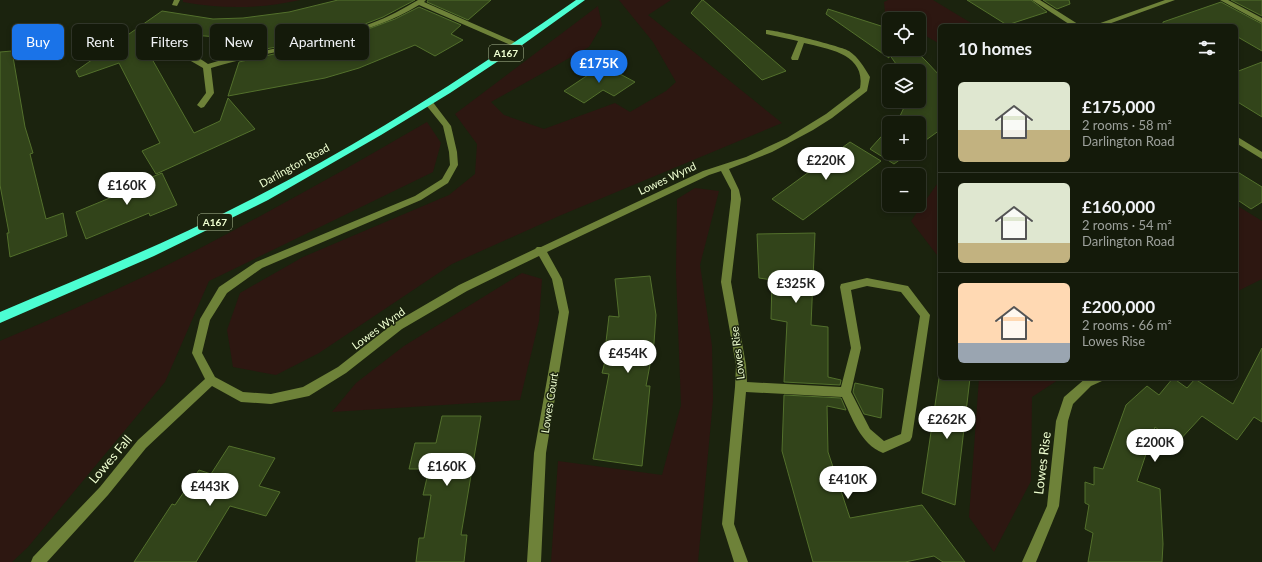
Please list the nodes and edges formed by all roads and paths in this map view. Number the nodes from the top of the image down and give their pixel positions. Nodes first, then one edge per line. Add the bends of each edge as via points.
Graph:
1 (581, 0) edge
2 (1035, 0) edge
3 (1172, 0) edge
4 (1223, 0) edge
5 (421, 1) edge
6 (1262, 20) edge
7 (1074, 24) edge
8 (1102, 24) edge
9 (769, 32) dead end
10 (802, 39) junction
11 (518, 45) junction
12 (796, 58) dead end
13 (197, 60) edge
14 (207, 67) junction
15 (429, 103) junction
16 (201, 105) dead end
17 (1238, 140) edge
18 (1262, 156) edge
19 (724, 168) junction
20 (540, 250) junction
21 (0, 318) edge
22 (211, 380) junction
23 (1094, 380) edge
24 (741, 387) junction
25 (845, 392) junction
26 (38, 562) edge
27 (534, 562) edge
28 (741, 562) edge
29 (1029, 562) edge

1 - 11 highway, Darlington Road / A167
2 - 7 street
3 - 8 street
4 - 6 street
5 - 11 street
5 - 14 street via 395,17 365,28 232,58
9 - 10 street, Lowes Wynd
10 - 12 street
10 - 19 street, Lowes Wynd via 845,51 858,63 866,77 864,89 842,108 792,139
11 - 15 highway, Darlington Road / A167
13 - 14 street
14 - 16 street via 210,94
15 - 21 highway, Darlington Road / A167 via 239,211 142,257
15 - 22 street via 447,126 453,152 454,165 446,181 418,198 259,265 223,290 205,319 196,353
17 - 18 street
19 - 20 street, Lowes Wynd via 706,173
19 - 24 street, Lowes Rise via 735,190 736,199 726,282 741,365
20 - 22 street, Lowes Wynd via 463,288 398,326 342,370 305,392 271,399 241,397
20 - 27 street, Lowes Court via 562,288 564,312 540,454
22 - 26 street, Lowes Fall via 142,444 104,491
23 - 29 street, Lowes Rise via 1068,401 1062,421 1053,506
24 - 25 street
24 - 28 street, Lowes Rise via 728,524
25 - 25 street via 856,348 845,287 867,282 904,289 925,315 906,437 883,447 866,433

